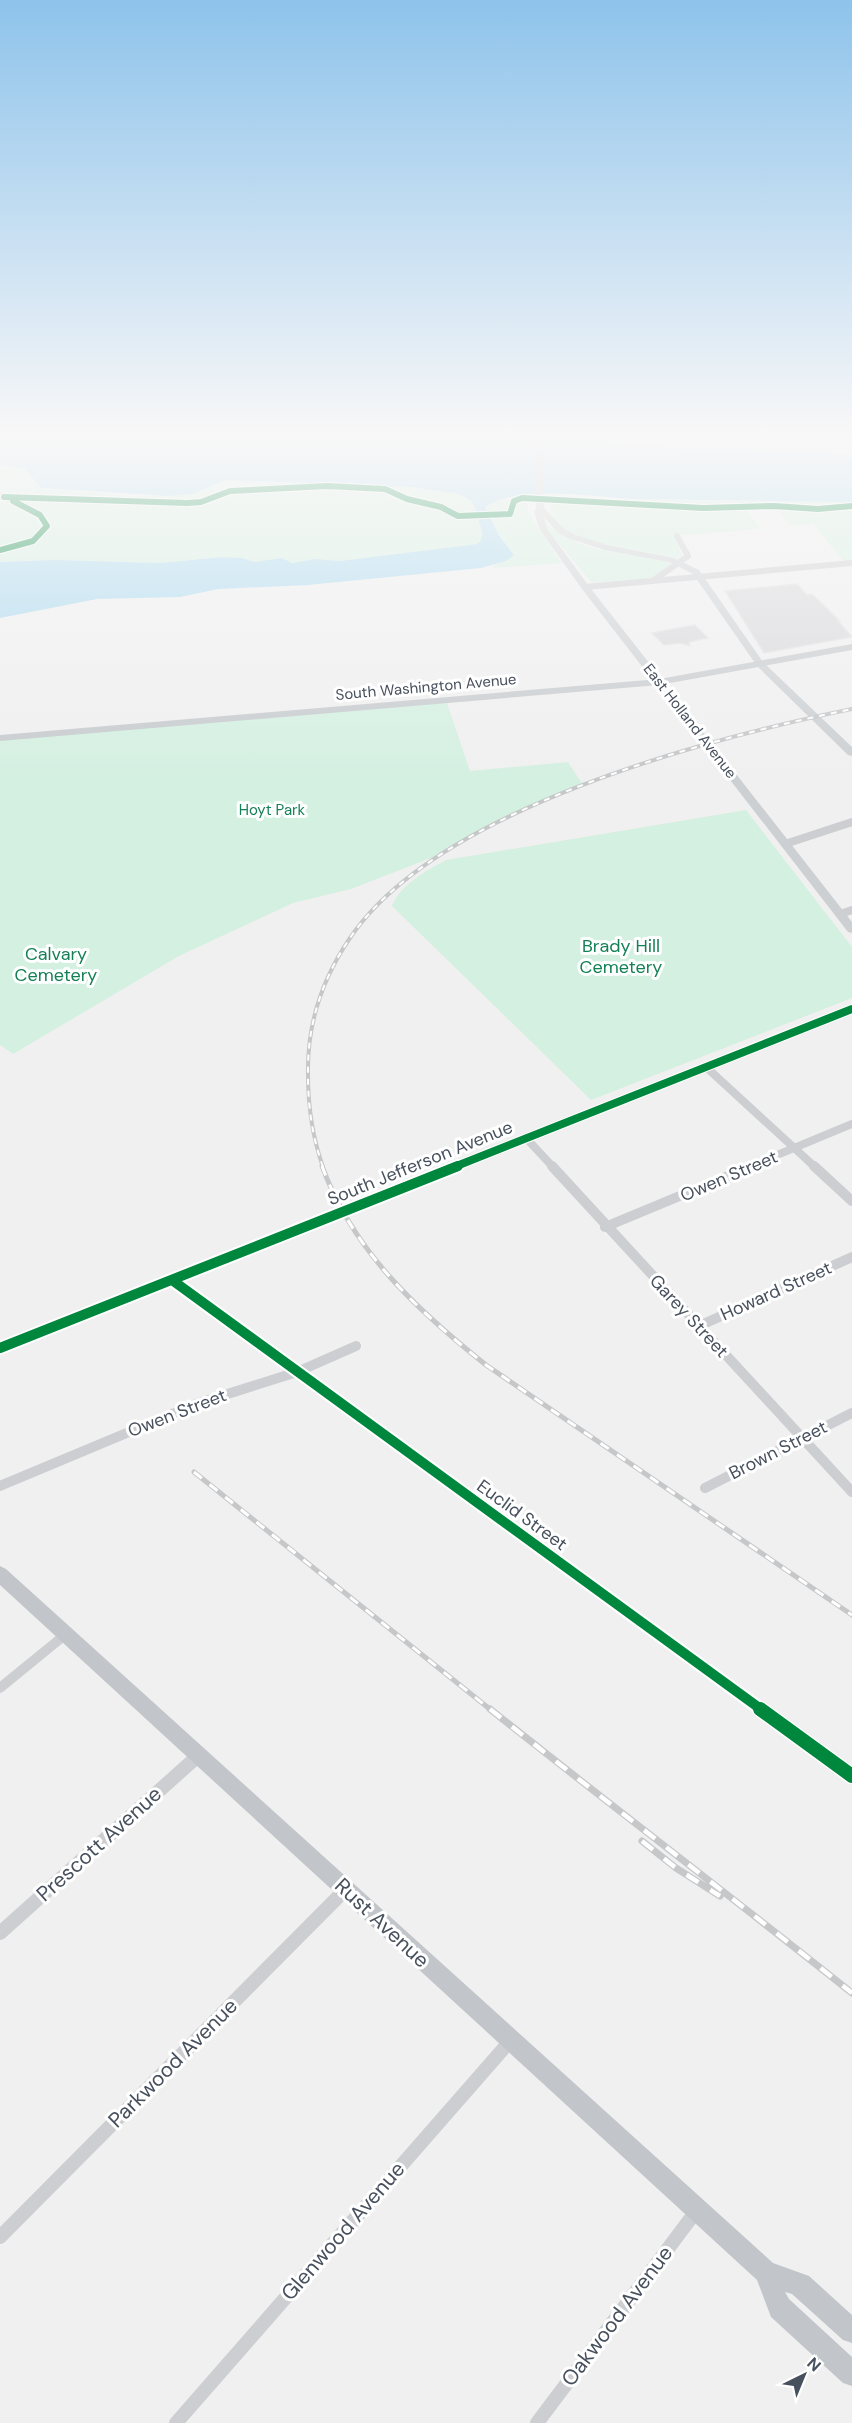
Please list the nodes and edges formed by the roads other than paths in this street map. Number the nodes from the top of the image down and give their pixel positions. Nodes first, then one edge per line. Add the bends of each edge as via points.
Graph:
1 (560, 552) edge
2 (634, 552) edge
3 (686, 552) edge
4 (679, 563) junction
5 (852, 563) edge
6 (701, 577) junction
7 (652, 581) junction
8 (585, 587) junction
9 (852, 647) edge
10 (760, 664) junction
11 (660, 682) junction
12 (0, 738) edge
13 (852, 753) edge
14 (852, 822) edge
15 (785, 844) junction
16 (852, 909) edge
17 (840, 914) junction
18 (852, 930) edge
19 (852, 1009) edge
20 (706, 1067) junction
21 (852, 1124) edge
22 (526, 1138) junction
23 (796, 1148) junction
24 (852, 1201) edge
25 (605, 1227) junction
26 (852, 1257) edge
27 (172, 1280) junction
28 (699, 1326) junction
29 (356, 1346) dead end
30 (0, 1348) edge
31 (297, 1372) junction
32 (852, 1413) edge
33 (802, 1438) junction
34 (0, 1486) edge
35 (705, 1488) dead end
36 (852, 1492) edge
37 (0, 1574) edge
38 (66, 1634) junction
39 (0, 1688) edge
40 (199, 1755) junction
41 (852, 1776) edge
42 (346, 1889) junction
43 (0, 1933) edge
44 (511, 2040) junction
45 (697, 2210) junction
46 (0, 2237) edge
47 (765, 2272) junction
48 (852, 2331) edge
49 (852, 2374) edge
50 (176, 2423) edge
51 (537, 2423) edge

1 - 8 main road, East Holland Avenue
2 - 4 main road
3 - 4 street via 688,555
4 - 6 main road
4 - 7 street
5 - 6 street
6 - 7 street
6 - 10 main road
7 - 8 street
8 - 11 main road, East Holland Avenue
9 - 10 main road, South Washington Avenue
10 - 11 main road, South Washington Avenue
10 - 13 main road
11 - 12 main road, South Washington Avenue
11 - 15 main road, East Holland Avenue
14 - 15 street
15 - 17 main road, East Holland Avenue
16 - 17 street
17 - 18 main road, East Holland Avenue
19 - 20 street, South Jefferson Avenue
20 - 22 street, South Jefferson Avenue
20 - 23 street
21 - 23 street, Owen Street
22 - 25 street, Garey Street
22 - 27 street, South Jefferson Avenue
23 - 24 street
23 - 25 street, Owen Street
25 - 28 street, Garey Street
26 - 28 street, Howard Street
27 - 30 street, South Jefferson Avenue
27 - 31 street, Euclid Street
28 - 33 street, Garey Street
29 - 31 street, Owen Street
31 - 34 street, Owen Street via 196,1404
31 - 41 street, Euclid Street
32 - 33 street, Brown Street
33 - 35 street, Brown Street
33 - 36 street, Garey Street
37 - 38 highway, Rust Avenue
38 - 39 street
38 - 40 highway, Rust Avenue
40 - 42 highway, Rust Avenue
40 - 43 street, Prescott Avenue
42 - 44 highway, Rust Avenue
42 - 46 street, Parkwood Avenue
44 - 45 highway, Rust Avenue
44 - 50 street, Glenwood Avenue
45 - 47 highway, Rust Avenue
45 - 51 street, Oakwood Avenue
47 - 48 highway, Rust Avenue via 800,2285
47 - 49 highway, Rust Avenue via 780,2308

